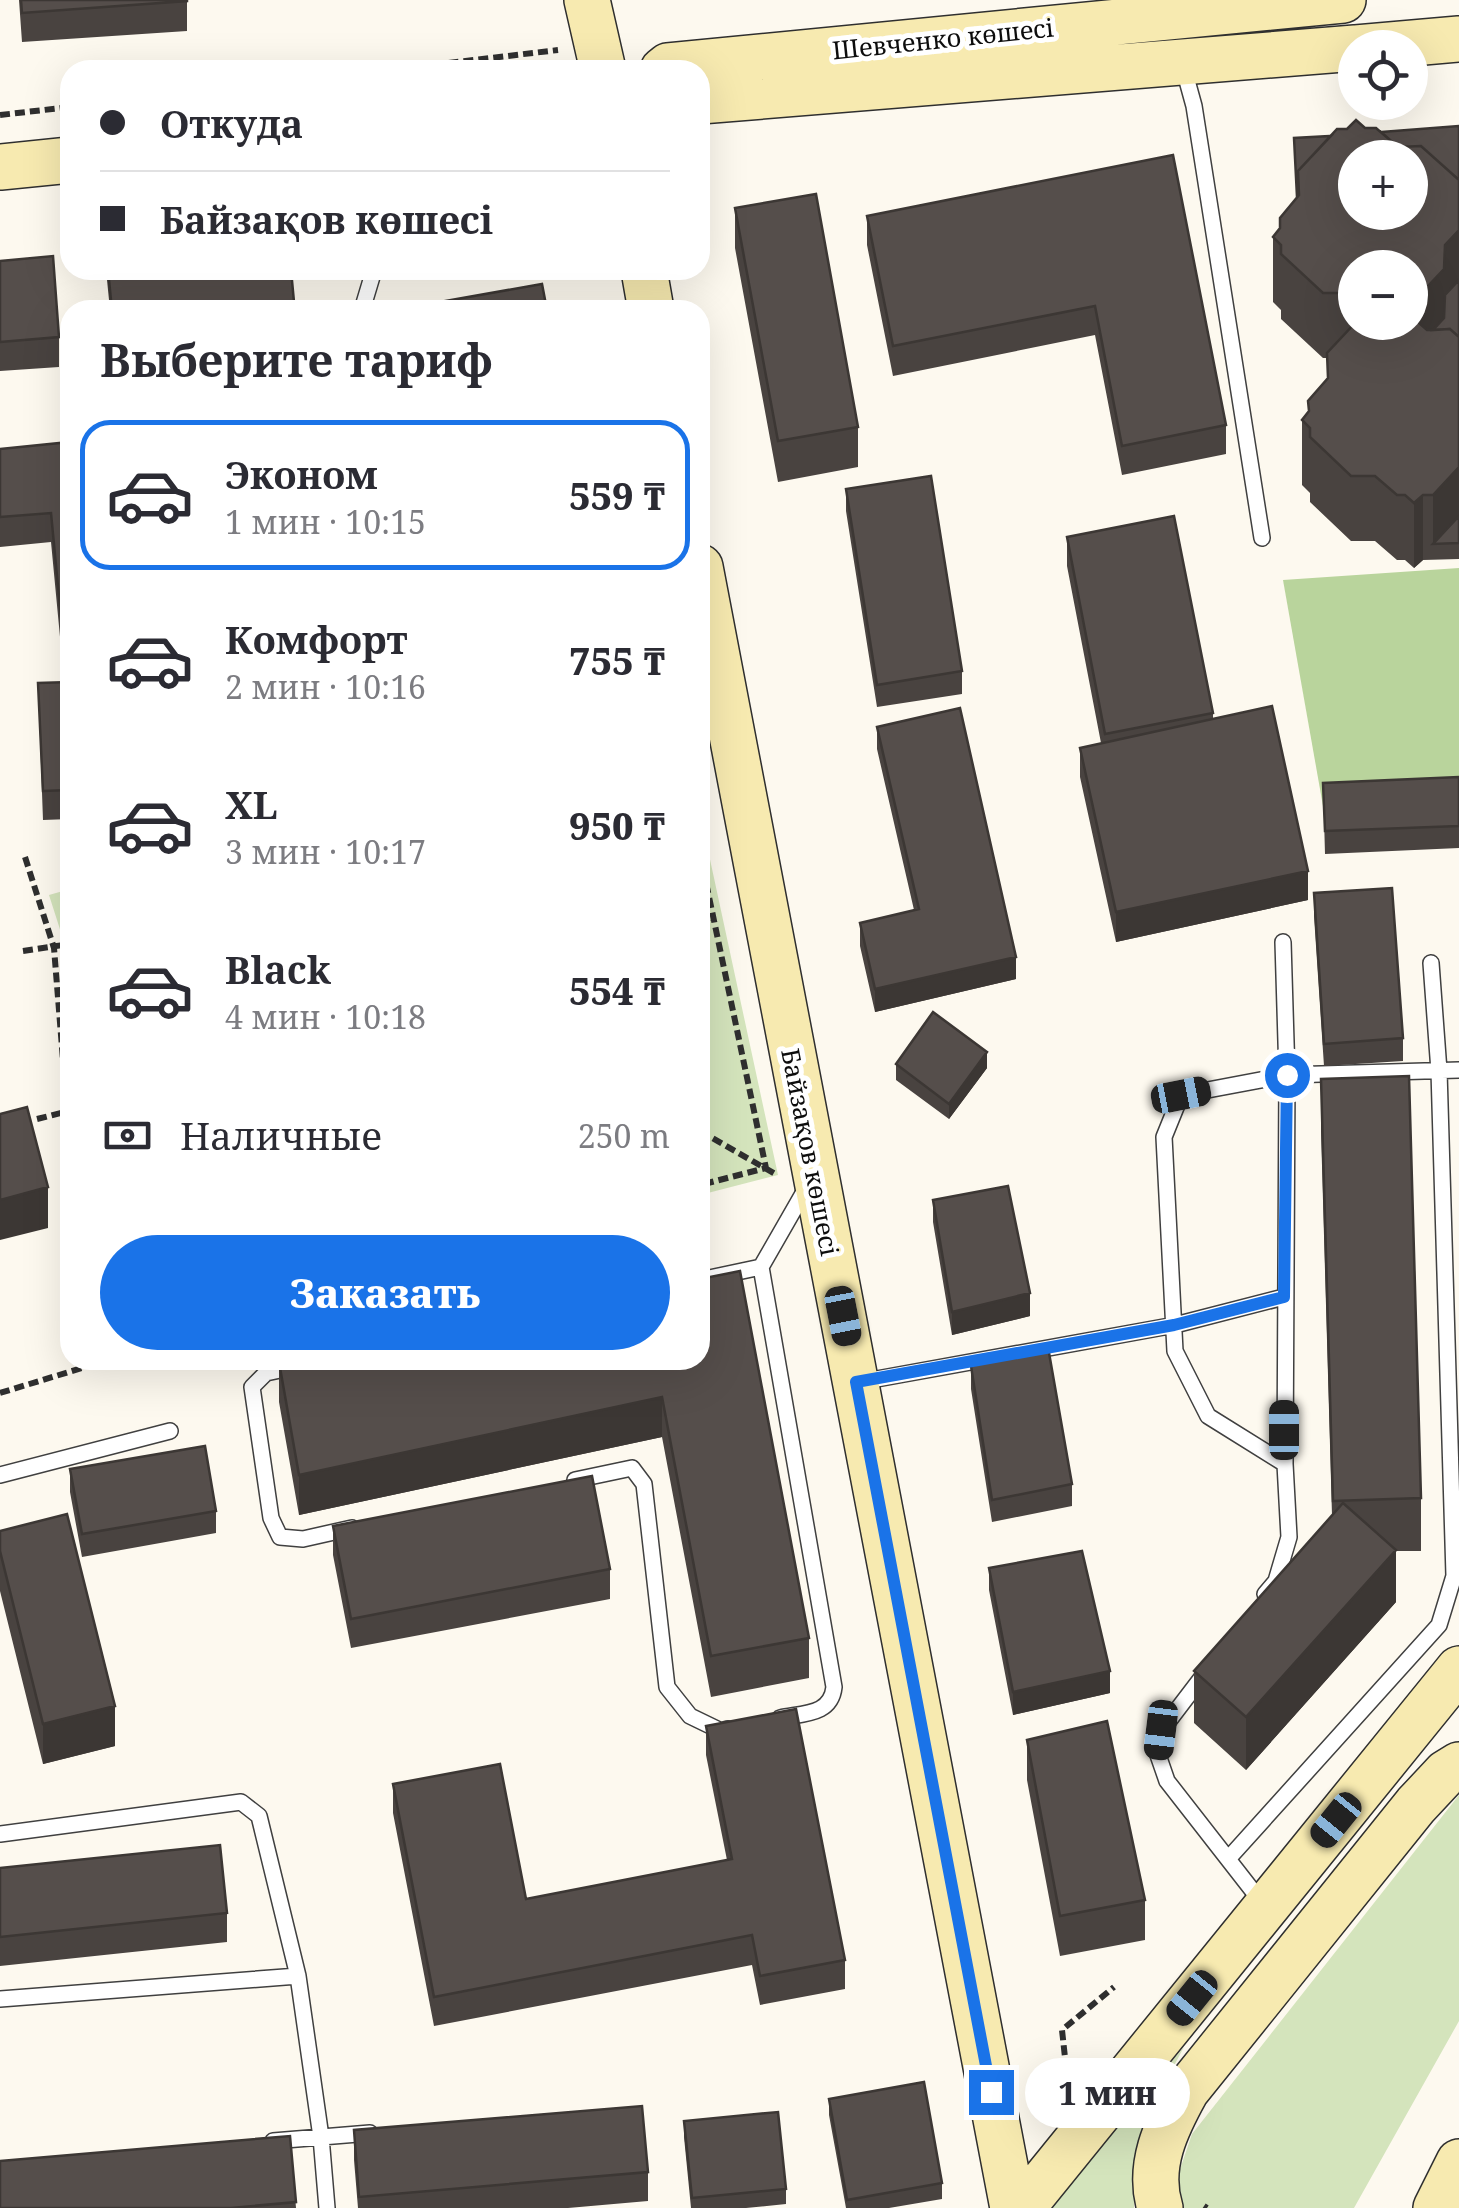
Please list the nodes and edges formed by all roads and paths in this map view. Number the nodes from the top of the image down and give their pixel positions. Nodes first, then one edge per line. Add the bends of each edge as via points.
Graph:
1 (587, 0) edge
2 (1343, 0) edge
3 (1172, 8) edge
4 (1459, 39) edge
5 (1428, 42) edge
6 (1338, 49) edge
7 (558, 50) dead end
8 (474, 60) edge
9 (601, 60) edge
10 (710, 61) edge
11 (1182, 62) junction
12 (710, 100) edge
13 (60, 108) edge
14 (0, 115) edge
15 (60, 161) edge
16 (0, 167) edge
17 (1262, 538) dead end
18 (710, 627) edge
19 (25, 857) dead end
20 (718, 893) dead end
21 (710, 895) edge
22 (710, 910) edge
23 (714, 918) junction
24 (710, 919) edge
25 (1283, 942) dead end
26 (60, 946) edge
27 (54, 948) junction
28 (22, 951) dead end
29 (1431, 962) dead end
30 (60, 1008) edge
31 (1438, 1070) junction
32 (1459, 1070) edge
33 (1287, 1075) junction
34 (60, 1113) edge
35 (38, 1118) dead end
36 (710, 1137) edge
37 (766, 1168) junction
38 (802, 1177) junction
39 (710, 1182) edge
40 (761, 1267) junction
41 (710, 1278) edge
42 (1284, 1297) junction
43 (1174, 1325) junction
44 (75, 1370) edge
45 (280, 1370) edge
46 (856, 1382) junction
47 (0, 1393) edge
48 (170, 1430) dead end
49 (1284, 1464) junction
50 (0, 1475) edge
51 (555, 1484) edge
52 (361, 1526) edge
53 (1253, 1610) edge
54 (1218, 1656) edge
55 (1459, 1669) edge
56 (756, 1723) edge
57 (738, 1727) edge
58 (1459, 1764) edge
59 (0, 1834) edge
60 (1228, 1859) junction
61 (1266, 1908) junction
62 (298, 1976) junction
63 (1114, 1987) dead end
64 (0, 1999) edge
65 (1070, 2102) dead end
66 (378, 2132) edge
67 (321, 2137) junction
68 (264, 2142) edge
69 (1459, 2162) edge
70 (327, 2208) edge
71 (1013, 2208) edge
72 (1022, 2208) edge
73 (1160, 2208) edge
74 (1436, 2208) edge

1 - 9 street
2 - 3 street, Шевченко көшесі
3 - 10 street, Шевченко көшесі
4 - 5 street, Шевченко көшесі
6 - 11 street, Шевченко көшесі
7 - 8 path
11 - 12 street, Шевченко көшесі
11 - 17 lane
13 - 14 path
15 - 16 street
18 - 38 street, Байзақов көшесі
19 - 27 path
20 - 21 path
22 - 23 path
23 - 24 path
23 - 37 path
25 - 33 lane
26 - 27 path
27 - 28 path
27 - 30 path
29 - 31 lane
31 - 32 lane
31 - 33 lane
31 - 60 lane via 1454,1576 1440,1625
33 - 42 lane
33 - 43 lane via 1181,1095 1164,1136
34 - 35 path
36 - 37 path
37 - 38 path
37 - 39 path
38 - 40 lane
38 - 46 street, Байзақов көшесі
40 - 41 lane
40 - 56 lane via 834,1687 825,1709
42 - 43 lane
42 - 49 lane
43 - 46 lane
43 - 49 lane via 1174,1351 1208,1416
44 - 47 path
45 - 52 lane via 252,1387 271,1518 280,1537 303,1539
46 - 71 street, Байзақов көшесі
48 - 50 lane
49 - 53 lane via 1288,1537 1276,1580
51 - 57 lane via 632,1468 644,1484 666,1687 690,1716 721,1730
54 - 60 lane via 1161,1730 1158,1755 1167,1781
55 - 61 street
58 - 73 street via 1416,1805 1186,2090 1158,2154
59 - 62 lane via 240,1802 260,1816
60 - 61 lane
61 - 72 street
62 - 64 lane
62 - 67 lane
63 - 65 path via 1062,2030
66 - 67 lane
67 - 68 lane
67 - 70 lane
69 - 74 street

